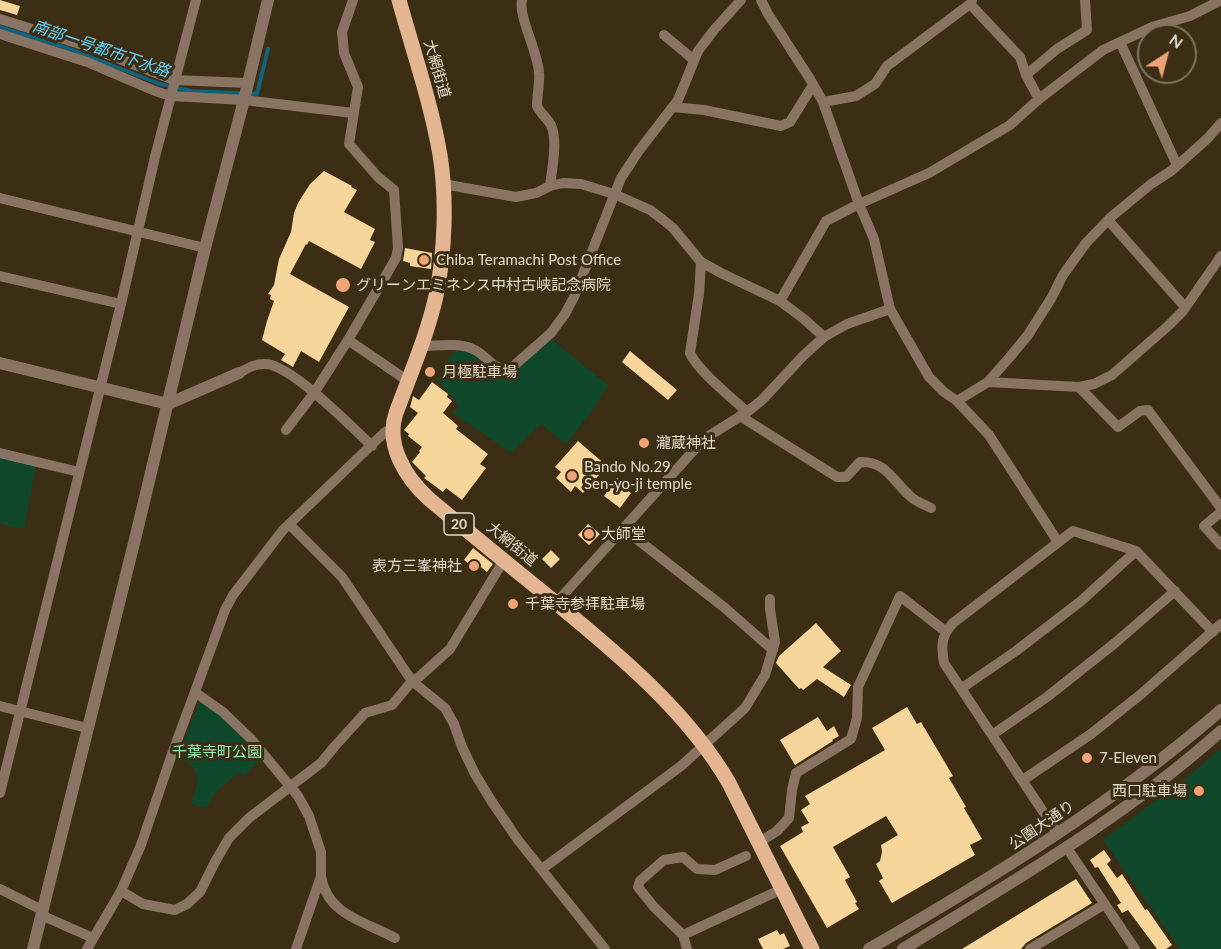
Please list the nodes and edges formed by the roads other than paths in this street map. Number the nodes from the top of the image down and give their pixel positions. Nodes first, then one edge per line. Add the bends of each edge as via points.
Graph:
1 (196, 0) edge
2 (268, 0) edge
3 (353, 0) edge
4 (399, 0) edge
5 (522, 0) edge
6 (741, 0) edge
7 (761, 0) edge
8 (1085, 0) edge
9 (1221, 0) edge
10 (971, 2) edge
11 (0, 19) edge
12 (0, 34) edge
13 (664, 35) dead end
14 (1120, 42) junction
15 (694, 60) junction
16 (1026, 75) junction
17 (813, 85) junction
18 (173, 88) junction
19 (246, 92) junction
20 (1039, 99) junction
21 (823, 102) junction
22 (673, 107) junction
23 (354, 113) junction
24 (1221, 123) edge
25 (1177, 165) junction
26 (443, 184) junction
27 (550, 186) junction
28 (614, 194) junction
29 (0, 198) edge
30 (860, 204) junction
31 (1108, 220) junction
32 (137, 230) junction
33 (205, 248) junction
34 (1221, 256) edge
35 (701, 262) junction
36 (0, 276) edge
37 (780, 301) junction
38 (120, 304) junction
39 (1185, 307) junction
40 (890, 309) junction
41 (824, 337) junction
42 (348, 340) junction
43 (420, 346) junction
44 (0, 363) edge
45 (240, 373) joint
46 (408, 381) junction
47 (988, 382) junction
48 (99, 387) junction
49 (1079, 387) junction
50 (314, 393) junction
51 (957, 401) junction
52 (168, 404) junction
53 (743, 414) junction
54 (392, 428) junction
55 (286, 430) dead end
56 (372, 446) junction
57 (0, 453) edge
58 (79, 472) junction
59 (931, 508) dead end
60 (1221, 510) edge
61 (289, 524) junction
62 (624, 529) junction
63 (1058, 542) junction
64 (1221, 545) edge
65 (1136, 551) junction
66 (504, 560) junction
67 (1175, 591) junction
68 (770, 599) dead end
69 (556, 603) junction
70 (1217, 628) edge
71 (945, 631) junction
72 (773, 651) junction
73 (412, 681) junction
74 (962, 688) junction
75 (196, 693) junction
76 (0, 706) edge
77 (1221, 710) edge
78 (20, 711) junction
79 (87, 728) junction
80 (1221, 731) edge
81 (993, 735) junction
82 (705, 745) junction
83 (1023, 780) junction
84 (1, 781) edge
85 (291, 787) junction
86 (0, 793) edge
87 (1058, 834) junction
88 (758, 843) junction
89 (1067, 848) junction
90 (746, 856) dead end
91 (542, 869) junction
92 (321, 876) junction
93 (0, 889) edge
94 (782, 889) junction
95 (121, 891) junction
96 (1105, 904) junction
97 (41, 913) junction
98 (683, 935) junction
99 (93, 938) junction
100 (395, 938) dead end
101 (1047, 939) junction
102 (603, 948) edge
103 (33, 949) edge
104 (87, 949) edge
105 (297, 949) edge
106 (687, 949) edge
107 (812, 949) edge
108 (869, 949) edge
109 (903, 949) edge
110 (1030, 949) edge
111 (1053, 949) edge
112 (1135, 949) edge

1 - 18 street
2 - 19 street
3 - 23 street via 342,32 344,52 358,87
4 - 26 main road, 大網街道 via 435,130
5 - 27 street via 539,73 537,106 550,122 554,136
6 - 15 street
7 - 17 street
8 - 16 street via 1087,30
9 - 14 street
10 - 16 street via 1020,57
10 - 21 street via 887,66 875,84 856,96
11 - 18 street via 86,46
12 - 18 street via 87,62 155,91
13 - 15 street
14 - 20 street via 1103,50
14 - 25 street
15 - 22 street
16 - 20 street
17 - 21 street
17 - 22 street via 790,122 781,126
18 - 19 street
18 - 19 street
18 - 32 street
19 - 23 street
19 - 33 street
20 - 30 street via 1010,125 930,174
21 - 30 street
22 - 28 street via 638,152
23 - 42 street via 349,144 394,190 398,248 396,258
24 - 25 street
25 - 31 street
26 - 27 street via 516,197 536,194
26 - 43 main road, 大網街道 via 436,295
27 - 28 street via 581,184
28 - 35 street via 662,219
28 - 43 street via 565,314 551,333 509,370 500,369 473,349
29 - 32 street
30 - 37 street via 826,221
30 - 40 street via 874,239
31 - 39 street
31 - 47 street via 1063,275 1028,335
32 - 33 street
32 - 38 street
33 - 52 street
34 - 39 street
35 - 37 street
35 - 53 street via 690,353
36 - 38 street
37 - 41 street
38 - 48 street
39 - 49 street via 1112,375
40 - 41 street
40 - 51 street via 929,377
41 - 53 street
42 - 46 street
42 - 50 street
43 - 46 main road, 大網街道
44 - 48 street
45 - 50 street via 254,365 268,364 282,369
45 - 52 street
46 - 54 main road, 大網街道
47 - 49 street
47 - 51 street
48 - 52 street
48 - 58 street
49 - 60 street via 1118,427 1140,411 1148,410
50 - 55 street
50 - 56 street
51 - 63 street via 989,435
52 - 79 street
53 - 59 street via 837,477 846,477 860,462 875,464 909,496
53 - 62 street via 704,439
54 - 56 street
54 - 66 main road, 大網街道 / 20 via 397,451 412,482
56 - 61 street
57 - 58 street
58 - 78 street
60 - 64 street via 1204,526
61 - 73 street via 342,578
61 - 75 street via 233,595
62 - 69 street
62 - 72 street
63 - 65 street via 1073,531
63 - 71 street
65 - 67 street
65 - 74 street via 1081,601
66 - 69 main road, 大網街道 / 20
66 - 73 street via 450,649
67 - 70 street
67 - 81 street via 1056,690
68 - 72 street
69 - 82 main road, 大網街道 / 20 via 648,685
70 - 83 street via 1091,734
71 - 74 street via 944,663
71 - 88 street via 900,596 858,687 857,718 851,739 796,773 789,818
72 - 82 street via 765,675 745,708
73 - 85 street via 392,705 365,712 321,763
73 - 91 street via 445,708 470,765 492,802
74 - 81 street
75 - 85 street via 223,712
75 - 95 street
76 - 78 street
77 - 87 street, 公園大通り
78 - 79 street
78 - 84 street
79 - 97 street
80 - 89 street, 公園大通り
81 - 83 street
82 - 88 main road, 大網街道 / 20 via 729,783
82 - 91 street
83 - 87 street
84 - 86 street
85 - 92 street via 309,816 321,852
85 - 95 street via 229,838 200,892 187,904 175,910 161,908 143,904
87 - 108 street, 公園大通り
88 - 94 main road, 大網街道 / 20
89 - 96 street
89 - 109 street, 公園大通り
90 - 98 street via 715,870 697,869 683,857 664,860 640,880 638,887
91 - 102 street
92 - 100 street via 329,900 339,910
92 - 105 street
93 - 97 street
94 - 98 street
94 - 107 main road, 大網街道 / 20
95 - 99 street
96 - 101 street
96 - 112 street
97 - 99 street
97 - 103 street
98 - 106 street
99 - 104 street
101 - 110 street
101 - 111 street

